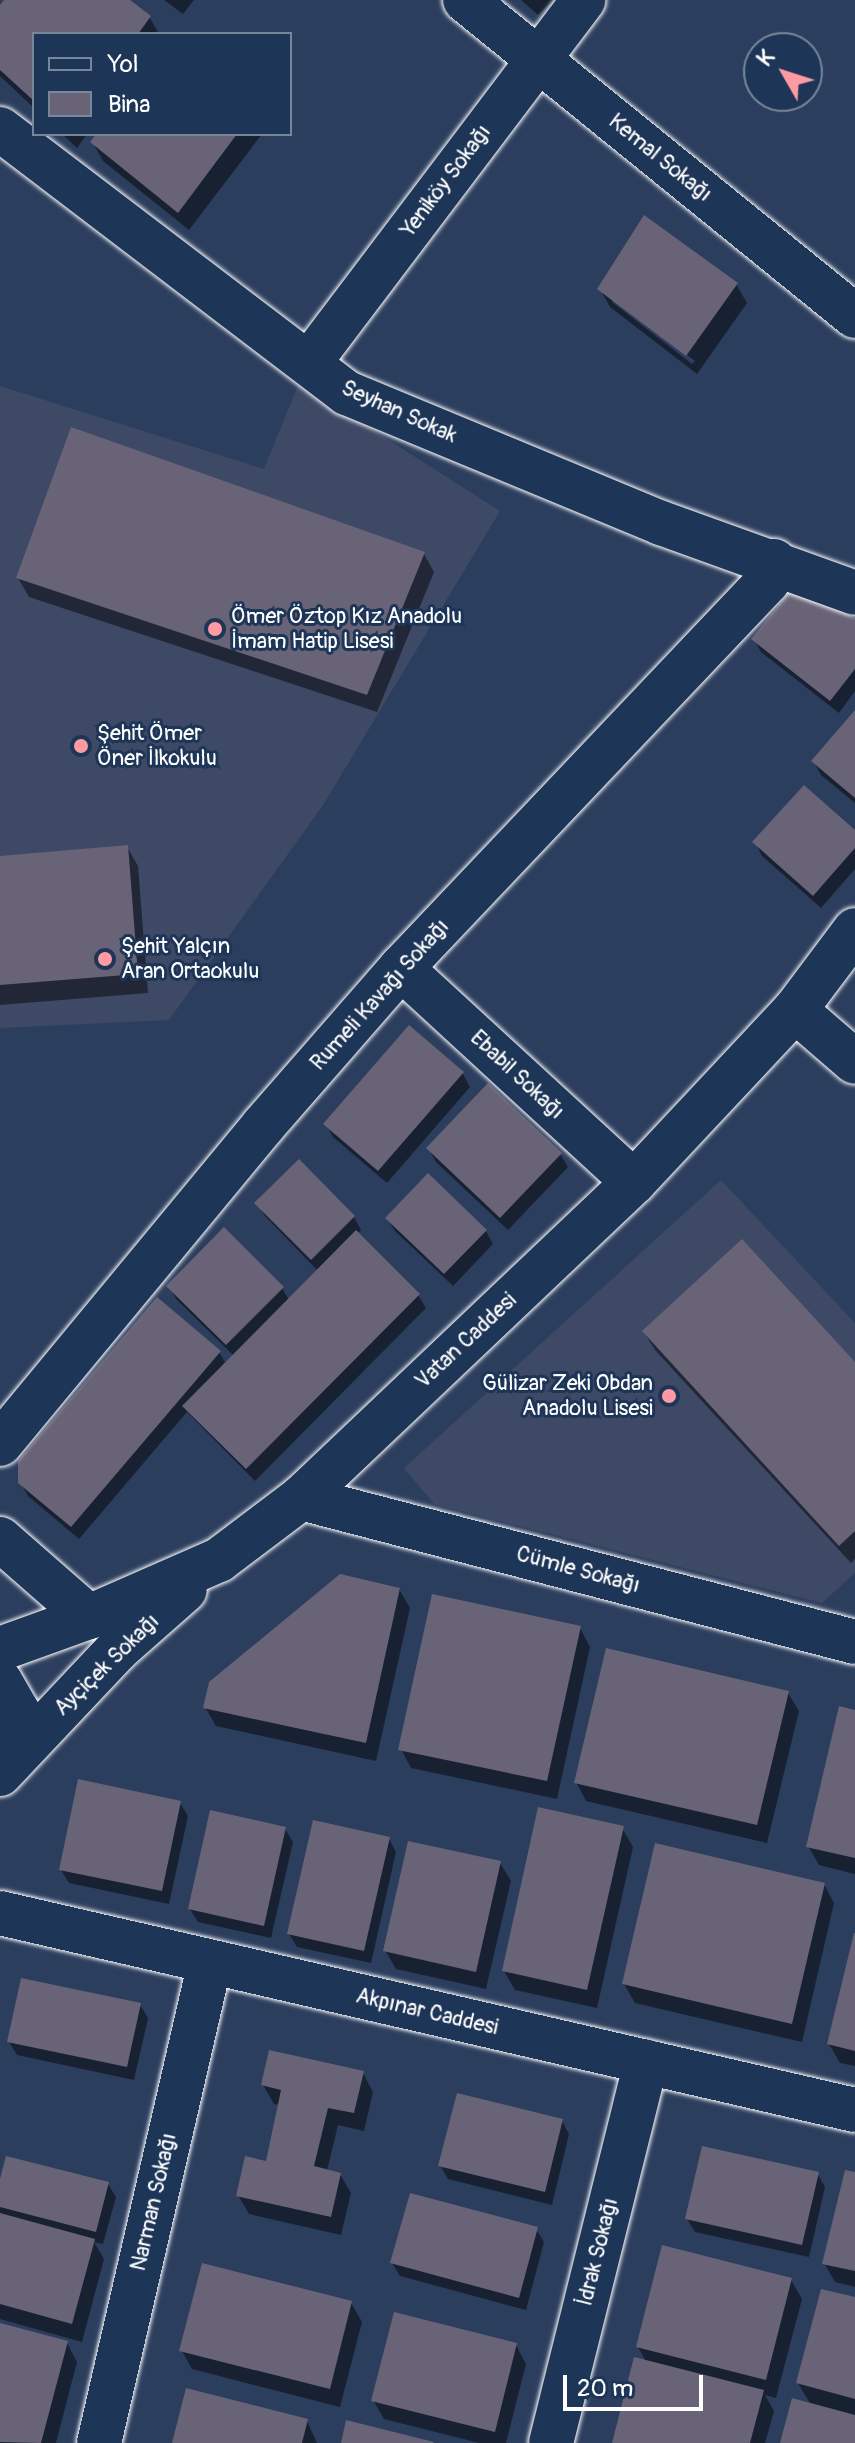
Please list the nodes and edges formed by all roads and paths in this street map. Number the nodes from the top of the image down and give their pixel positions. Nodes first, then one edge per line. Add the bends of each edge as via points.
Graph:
1 (465, 0) edge
2 (584, 0) edge
3 (537, 59) junction
4 (0, 129) edge
5 (855, 316) edge
6 (309, 363) junction
7 (774, 561) junction
8 (855, 593) edge
9 (855, 930) edge
10 (401, 968) junction
11 (795, 1010) junction
12 (855, 1062) edge
13 (634, 1182) junction
14 (0, 1444) edge
15 (301, 1498) junction
16 (0, 1539) edge
17 (219, 1560) junction
18 (89, 1617) junction
19 (855, 1642) edge
20 (0, 1649) edge
21 (0, 1681) edge
22 (0, 1772) edge
23 (0, 1913) edge
24 (210, 1962) junction
25 (646, 2062) junction
26 (855, 2110) edge
27 (99, 2443) edge
28 (551, 2443) edge

1 - 3 street, Kemal Sokağı
2 - 3 street, Yeniköy Sokağı
3 - 5 street, Kemal Sokağı
3 - 6 street, Yeniköy Sokağı
4 - 6 street, Seyhan Sokak
6 - 7 street, Seyhan Sokak via 347,393 661,523
7 - 8 street, Seyhan Sokak
7 - 10 street, Rumeli Kavağı Sokağı via 768,581
9 - 11 street, Vatan Caddesi
10 - 13 street, Ebabil Sokağı
10 - 14 street, Rumeli Kavağı Sokağı
11 - 12 street
11 - 13 street, Vatan Caddesi
13 - 15 street, Vatan Caddesi
15 - 17 street, Vatan Caddesi
15 - 19 street, Cümle Sokağı
16 - 18 street
17 - 18 street, Vatan Caddesi
17 - 22 street, Ayçiçek Sokağı via 118,1649
18 - 20 street, Vatan Caddesi
21 - 22 street via 18,1712 20,1731
23 - 24 street, Akpınar Caddesi
24 - 25 street, Akpınar Caddesi
24 - 27 street, Narman Sokağı
25 - 26 street, Akpınar Caddesi
25 - 28 street, İdrak Sokağı

